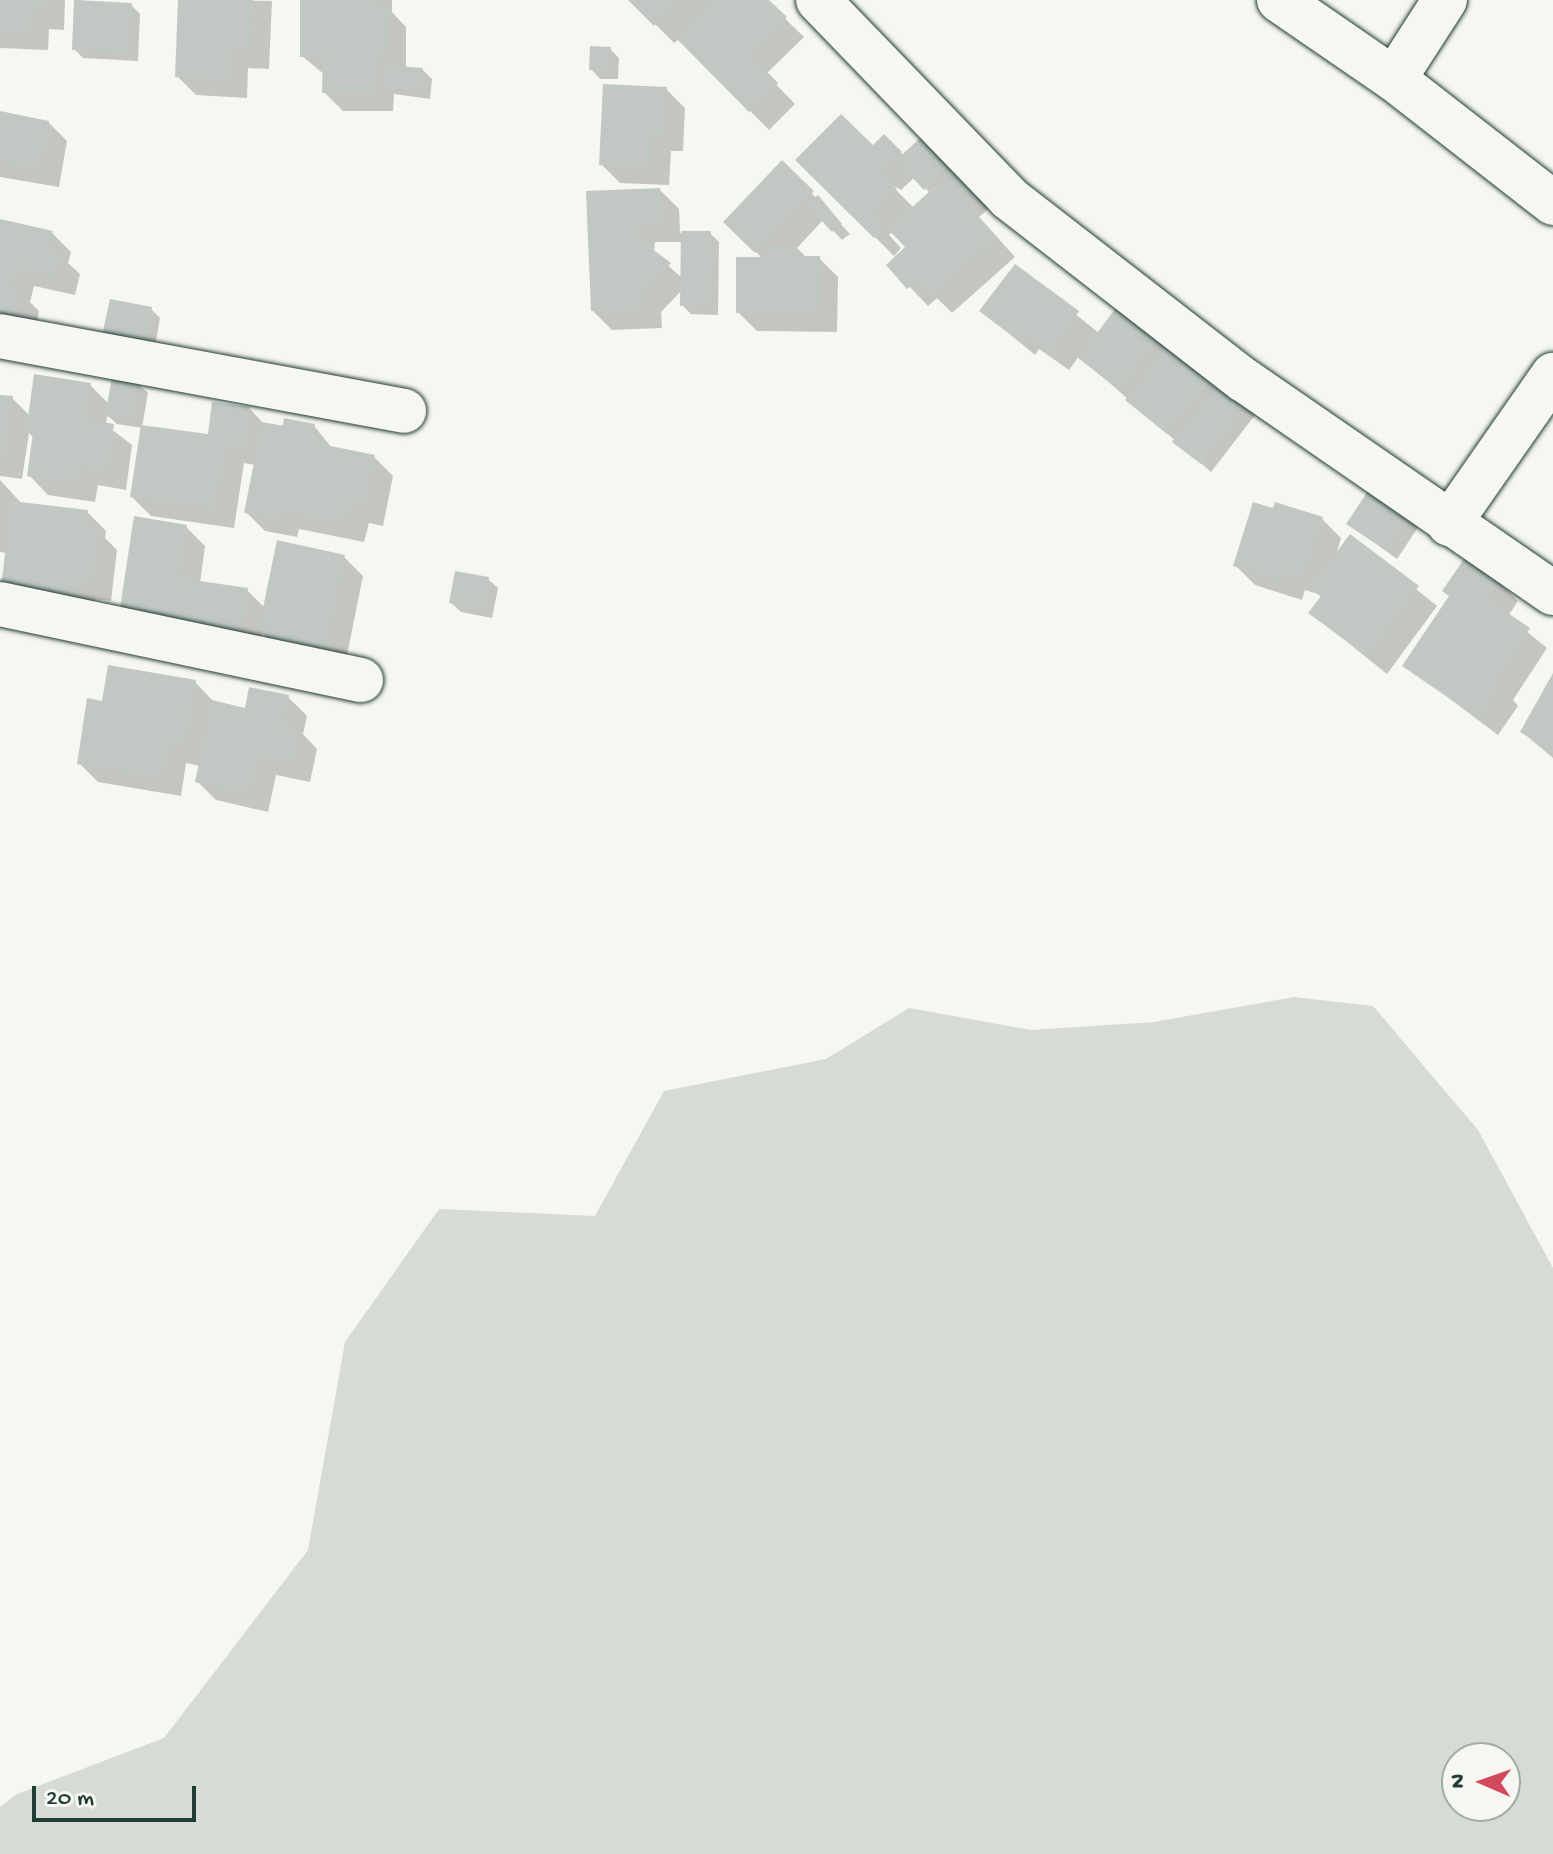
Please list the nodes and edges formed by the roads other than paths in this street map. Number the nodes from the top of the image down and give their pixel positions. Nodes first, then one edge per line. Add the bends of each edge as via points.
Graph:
1 (818, 0) edge
2 (1279, 0) edge
3 (1445, 0) edge
4 (1394, 79) junction
5 (1553, 203) edge
6 (0, 336) edge
7 (1553, 375) edge
8 (404, 411) dead end
9 (1449, 524) junction
10 (1553, 593) edge
11 (0, 604) edge
12 (361, 680) dead end

1 - 9 street via 1009,198 1244,380
2 - 4 street
3 - 4 street
4 - 5 street
6 - 8 street
7 - 9 street
9 - 10 street
11 - 12 street

